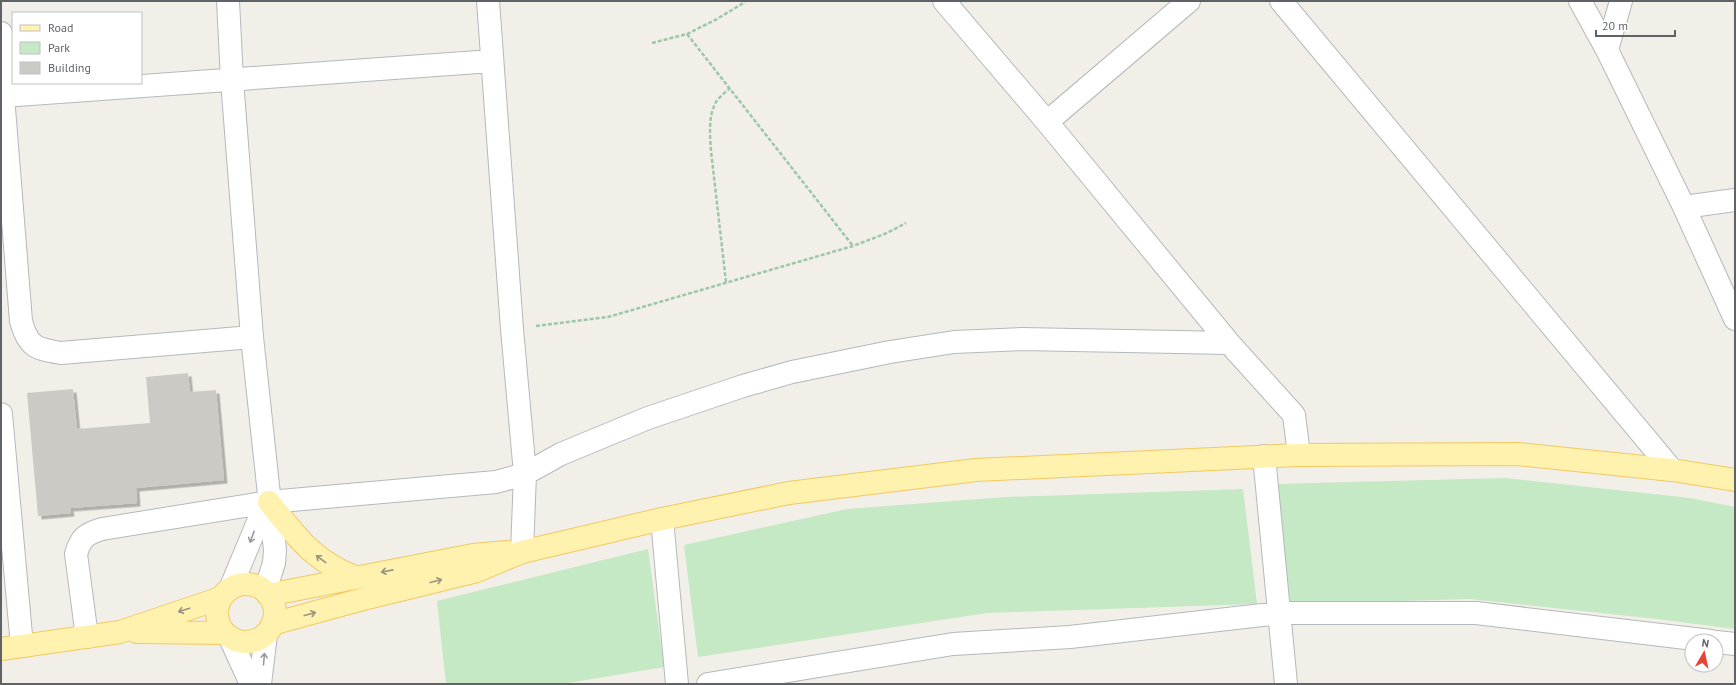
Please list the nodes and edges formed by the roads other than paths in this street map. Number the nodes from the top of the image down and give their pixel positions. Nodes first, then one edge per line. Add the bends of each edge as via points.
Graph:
1 (228, 1) edge
2 (488, 1) edge
3 (944, 1) edge
4 (1189, 1) edge
5 (1281, 1) edge
6 (1580, 1) edge
7 (1621, 1) edge
8 (1, 33) edge
9 (1607, 50) junction
10 (492, 61) junction
11 (232, 80) junction
12 (4, 96) junction
13 (1047, 122) junction
14 (1735, 200) edge
15 (1684, 207) junction
16 (1735, 319) edge
17 (252, 337) junction
18 (1229, 344) junction
19 (1, 414) edge
20 (1299, 455) junction
21 (1264, 456) junction
22 (1672, 470) junction
23 (525, 474) junction
24 (1735, 480) edge
25 (269, 502) junction
26 (662, 519) junction
27 (522, 552) junction
28 (355, 577) junction
29 (225, 593) junction
30 (267, 593) junction
31 (1280, 613) junction
32 (269, 629) junction
33 (120, 632) junction
34 (228, 636) junction
35 (87, 637) junction
36 (1684, 638) edge
37 (1724, 643) edge
38 (1735, 644) edge
39 (11, 648) edge
40 (251, 684) edge
41 (260, 684) edge
42 (677, 684) edge
43 (708, 684) edge
44 (1286, 684) edge

1 - 11 street
2 - 10 street
3 - 13 street
4 - 13 street
5 - 22 street
6 - 9 street
7 - 9 street
8 - 12 street
9 - 15 street
10 - 11 street
10 - 23 street
11 - 12 street
11 - 17 street
12 - 17 street via 21,321 32,345 61,353
13 - 18 street
14 - 15 street
15 - 16 street
17 - 25 street
18 - 20 street via 1294,415
18 - 23 street via 1022,339 954,342 890,352 792,372 743,386 648,418 561,454
19 - 39 street
20 - 21 main road
20 - 22 main road via 1518,454
21 - 26 main road via 976,470 789,493
21 - 31 street
22 - 24 main road
23 - 25 street via 496,482
23 - 27 street
28 -> 25 main road via 336,570 320,560 305,546
25 -> 29 street
25 - 30 street via 275,550
25 - 35 street via 102,528 84,536 76,554
26 - 27 main road
26 - 42 street
27 -> 28 main road via 473,555
32 -> 27 main road via 367,598 477,571
28 - 30 main road
29 - 30 main road via 238,585 248,584 257,586
29 -> 33 main road
29 - 34 main road via 217,606 217,616 219,625
30 - 32 main road via 274,609
31 - 36 street via 1476,612
31 - 43 street via 1070,637 953,644
31 - 44 street
32 - 34 main road via 252,641 245,642
41 -> 32 street
33 - 34 main road
33 - 35 main road
34 - 40 street
35 - 39 main road
37 - 38 street

